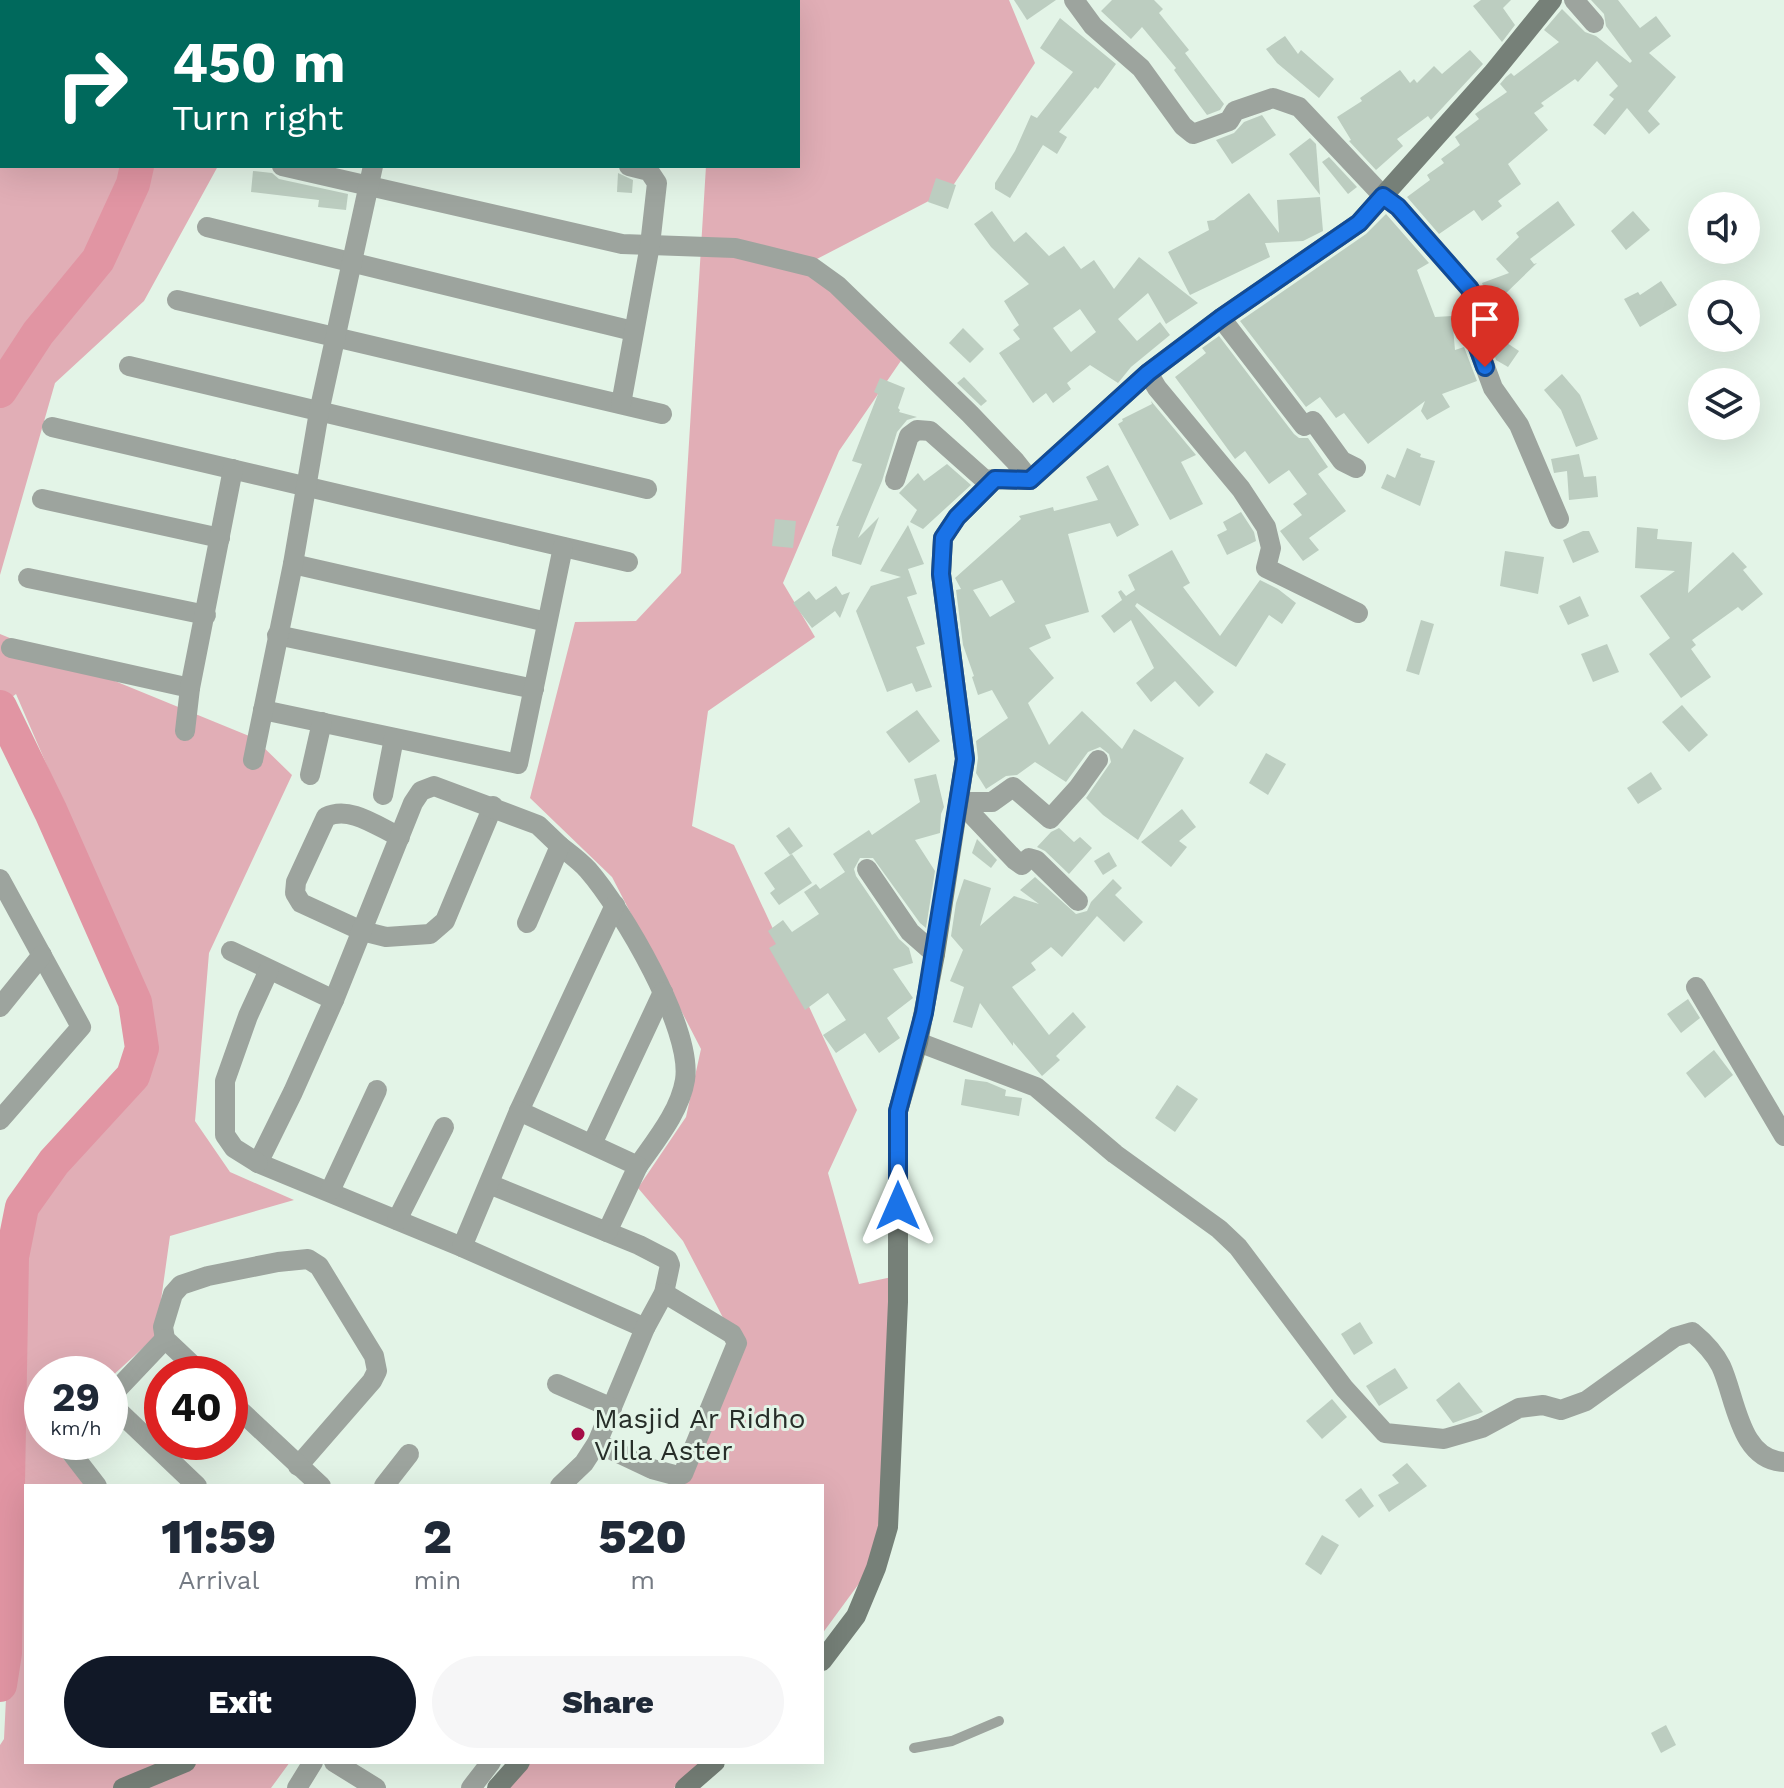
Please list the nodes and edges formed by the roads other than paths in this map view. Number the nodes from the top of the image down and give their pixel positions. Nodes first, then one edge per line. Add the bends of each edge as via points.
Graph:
1 (1074, 0) edge
2 (1552, 0) edge
3 (1574, 0) edge
4 (1594, 23) dead end
5 (290, 168) edge
6 (373, 168) edge
7 (637, 168) edge
8 (368, 188) junction
9 (1383, 196) junction
10 (207, 227) dead end
11 (650, 245) junction
12 (352, 263) junction
13 (177, 300) dead end
14 (1221, 318) junction
15 (633, 331) junction
16 (336, 337) junction
17 (129, 366) dead end
18 (1148, 373) junction
19 (621, 404) junction
20 (319, 412) junction
21 (662, 414) dead end
22 (52, 427) dead end
23 (1356, 468) dead end
24 (233, 469) junction
25 (995, 479) junction
26 (895, 480) dead end
27 (1030, 480) junction
28 (305, 486) junction
29 (647, 489) dead end
30 (42, 499) dead end
31 (1559, 519) dead end
32 (220, 538) junction
33 (563, 547) junction
34 (628, 562) dead end
35 (293, 564) junction
36 (28, 578) dead end
37 (1358, 613) dead end
38 (206, 615) junction
39 (547, 622) junction
40 (277, 635) junction
41 (11, 648) dead end
42 (190, 688) junction
43 (534, 689) junction
44 (263, 710) junction
45 (322, 722) junction
46 (185, 731) dead end
47 (394, 738) junction
48 (253, 760) dead end
49 (1098, 760) dead end
50 (310, 775) dead end
51 (383, 795) dead end
52 (960, 802) junction
53 (493, 806) junction
54 (400, 837) junction
55 (560, 846) junction
56 (867, 869) dead end
57 (1, 886) edge
58 (1078, 901) dead end
59 (615, 905) junction
60 (527, 923) dead end
61 (362, 931) junction
62 (231, 951) dead end
63 (935, 954) junction
64 (42, 955) junction
65 (269, 970) junction
66 (1696, 987) dead end
67 (663, 992) junction
68 (334, 1000) junction
69 (0, 1007) edge
70 (918, 1042) junction
71 (377, 1090) dead end
72 (519, 1111) junction
73 (0, 1120) edge
74 (444, 1127) dead end
75 (1784, 1136) edge
76 (592, 1144) junction
77 (258, 1163) junction
78 (638, 1166) junction
79 (489, 1184) junction
80 (330, 1191) junction
81 (397, 1220) junction
82 (607, 1232) junction
83 (462, 1247) junction
84 (664, 1293) junction
85 (645, 1328) junction
86 (165, 1339) junction
87 (183, 1356) edge
88 (128, 1378) edge
89 (557, 1384) dead end
90 (612, 1408) junction
91 (248, 1418) edge
92 (128, 1420) edge
93 (597, 1443) junction
94 (409, 1454) dead end
95 (77, 1460) edge
96 (1784, 1462) edge
97 (298, 1466) junction
98 (95, 1484) edge
99 (195, 1484) edge
100 (319, 1484) edge
101 (386, 1484) edge
102 (562, 1484) edge
103 (824, 1658) edge
104 (999, 1721) dead end
105 (914, 1748) dead end
106 (181, 1764) edge
107 (312, 1764) edge
108 (337, 1764) edge
109 (489, 1764) edge
110 (518, 1764) edge
111 (713, 1764) edge
112 (123, 1788) edge
113 (297, 1788) edge
114 (376, 1788) edge
115 (471, 1788) edge
116 (497, 1788) edge
117 (685, 1788) edge

1 - 9 street via 1093,26 1141,68 1193,134 1273,98 1299,107
2 - 9 street
3 - 4 street
5 - 8 street
6 - 8 street
7 - 11 street via 649,171 657,183
8 - 11 street via 622,244
8 - 12 street
9 - 14 street via 1359,223
9 - 31 street via 1470,289 1477,345 1493,388 1519,425
10 - 12 street
11 - 15 street
11 - 27 street via 735,248 812,267 970,414
12 - 15 street
12 - 16 street
13 - 16 street
14 - 18 street
14 - 23 street via 1304,426 1313,421 1342,461
15 - 19 street
16 - 19 street
16 - 20 street
17 - 20 street
18 - 27 street
18 - 37 street via 1266,527 1271,548 1266,568
19 - 21 street
20 - 28 street
20 - 29 street
22 - 24 street
24 - 28 street
24 - 32 street
25 - 26 street via 985,480 930,431 917,430 909,436
25 - 27 street
25 - 52 street via 943,538 941,574 965,759
28 - 33 street
28 - 35 street
30 - 32 street
32 - 38 street
33 - 34 street
33 - 39 street
35 - 39 street
35 - 40 street
36 - 38 street
38 - 42 street
39 - 43 street
40 - 43 street
40 - 44 street
41 - 42 street
42 - 46 street
43 - 47 street via 518,764
44 - 45 street
44 - 48 street
45 - 47 street
45 - 50 street
47 - 51 street
49 - 52 street via 1050,819 1013,787 992,802
52 - 58 street via 1015,860 1022,865 1029,858 1036,860
52 - 63 street
53 - 54 street via 434,786 421,791
53 - 55 street via 538,825
53 - 61 street via 445,921 430,934 386,937
54 - 61 street
54 - 61 street via 336,812 326,817 296,882 301,903
55 - 59 street via 587,869
55 - 60 street
56 - 63 street via 910,932
57 - 64 street
59 - 67 street
59 - 72 street
61 - 68 street
62 - 65 street
63 - 70 street
64 - 69 street
64 - 73 street via 81,1027
65 - 68 street
65 - 77 street via 225,1081 225,1135 234,1148
66 - 75 street
67 - 76 street
67 - 78 street via 685,1050 685,1080 671,1117
68 - 77 street
70 - 96 street via 1036,1087 1115,1154 1219,1229 1385,1433 1444,1439 1482,1428 1519,1408 1543,1405 1561,1410 1586,1401 1675,1337 1692,1332 1721,1366 1744,1433 1757,1450
70 - 103 street via 898,1111 898,1302 888,1527 856,1616
71 - 80 street
72 - 76 street
72 - 79 street
74 - 81 street
76 - 78 street
77 - 80 street
78 - 82 street
79 - 82 street
79 - 83 street
80 - 81 street
81 - 83 street
82 - 84 street via 668,1260
83 - 85 street
84 - 85 street
84 - 93 street via 732,1334 737,1343 683,1474 652,1469
85 - 90 street
86 - 87 street
86 - 88 street
86 - 97 street via 163,1327 181,1285 278,1262 308,1259 319,1266 374,1356 377,1371
89 - 90 street
90 - 93 street
91 - 97 street
92 - 99 street
93 - 102 street
94 - 101 street
95 - 98 street
97 - 100 street
104 - 105 lane via 952,1741
106 - 112 street
107 - 113 street
108 - 114 street
109 - 115 street
110 - 116 street
111 - 117 street

